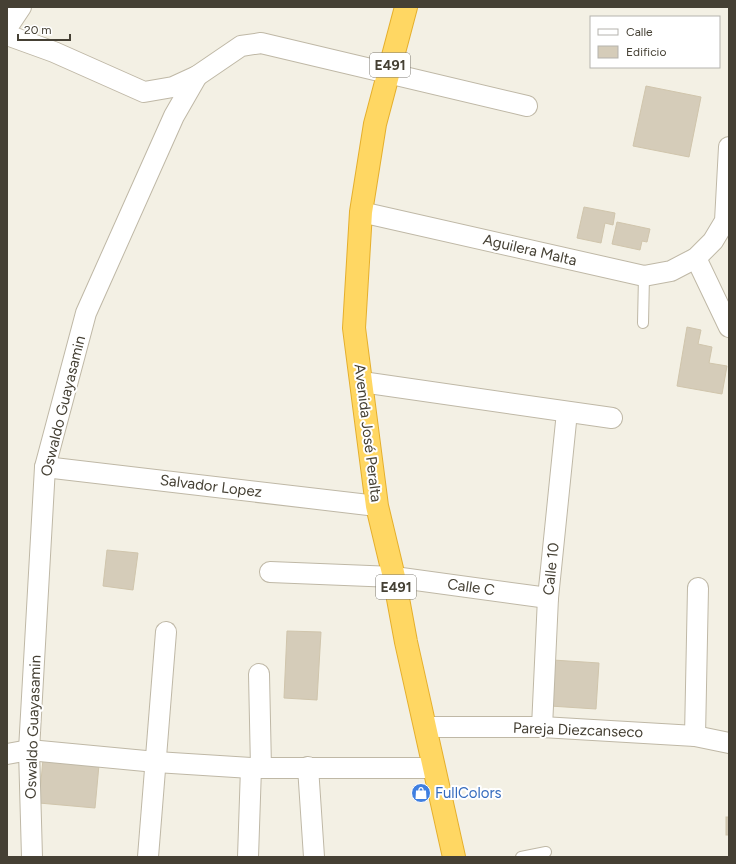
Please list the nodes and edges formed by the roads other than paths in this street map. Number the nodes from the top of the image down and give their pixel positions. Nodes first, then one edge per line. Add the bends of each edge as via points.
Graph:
1 (21, 7) edge
2 (406, 7) edge
3 (7, 28) edge
4 (7, 35) edge
5 (388, 72) junction
6 (197, 76) junction
7 (527, 106) dead end
8 (729, 153) edge
9 (361, 212) junction
10 (727, 222) edge
11 (696, 258) junction
12 (644, 276) junction
13 (643, 323) dead end
14 (729, 327) edge
15 (362, 382) junction
16 (567, 412) junction
17 (612, 418) dead end
18 (45, 467) junction
19 (377, 506) junction
20 (270, 572) dead end
21 (394, 577) junction
22 (698, 588) dead end
23 (548, 598) junction
24 (166, 632) dead end
25 (259, 674) dead end
26 (426, 727) junction
27 (542, 727) junction
28 (695, 736) junction
29 (729, 743) edge
30 (29, 750) junction
31 (7, 754) edge
32 (156, 762) junction
33 (308, 767) junction
34 (256, 768) junction
35 (434, 768) junction
36 (546, 852) dead end
37 (32, 857) edge
38 (148, 857) edge
39 (248, 857) edge
40 (314, 857) edge
41 (454, 857) edge
42 (521, 857) edge

1 - 3 street
2 - 5 highway, Avenida José Peralta / E491
4 - 6 street via 54,52 144,92 173,87
5 - 6 street via 261,43 241,46
5 - 7 street
5 - 9 highway, Avenida José Peralta / E491 via 375,124
6 - 18 street, Oswaldo Guayasamin via 174,116 86,313
8 - 10 street
9 - 12 street, Aguilera Malta
9 - 15 highway, Avenida José Peralta / E491 via 354,328
10 - 11 street, Aguilera Malta
11 - 12 street, Aguilera Malta via 671,271
11 - 14 street
12 - 13 lane
15 - 16 street
15 - 19 highway, Avenida José Peralta / E491
16 - 17 street
16 - 23 street, Calle 10
18 - 19 street, Salvador Lopez
18 - 30 street, Oswaldo Guayasamin
19 - 21 highway, Avenida José Peralta / E491
20 - 21 street, Calle C
21 - 23 street, Calle C
21 - 26 highway, Avenida José Peralta / E491
22 - 28 street
23 - 27 street, Calle 10
24 - 32 street
25 - 34 street
26 - 27 street, Pareja Diezcanseco
26 - 35 highway, Avenida José Peralta / E491
27 - 28 street, Pareja Diezcanseco
28 - 29 street, Pareja Diezcanseco
30 - 31 street
30 - 32 street
30 - 37 street, Oswaldo Guayasamin
32 - 34 street
32 - 38 street
33 - 34 street
33 - 35 street
33 - 40 street
34 - 39 street
35 - 41 highway, Avenida José Peralta / E491
36 - 42 lane

